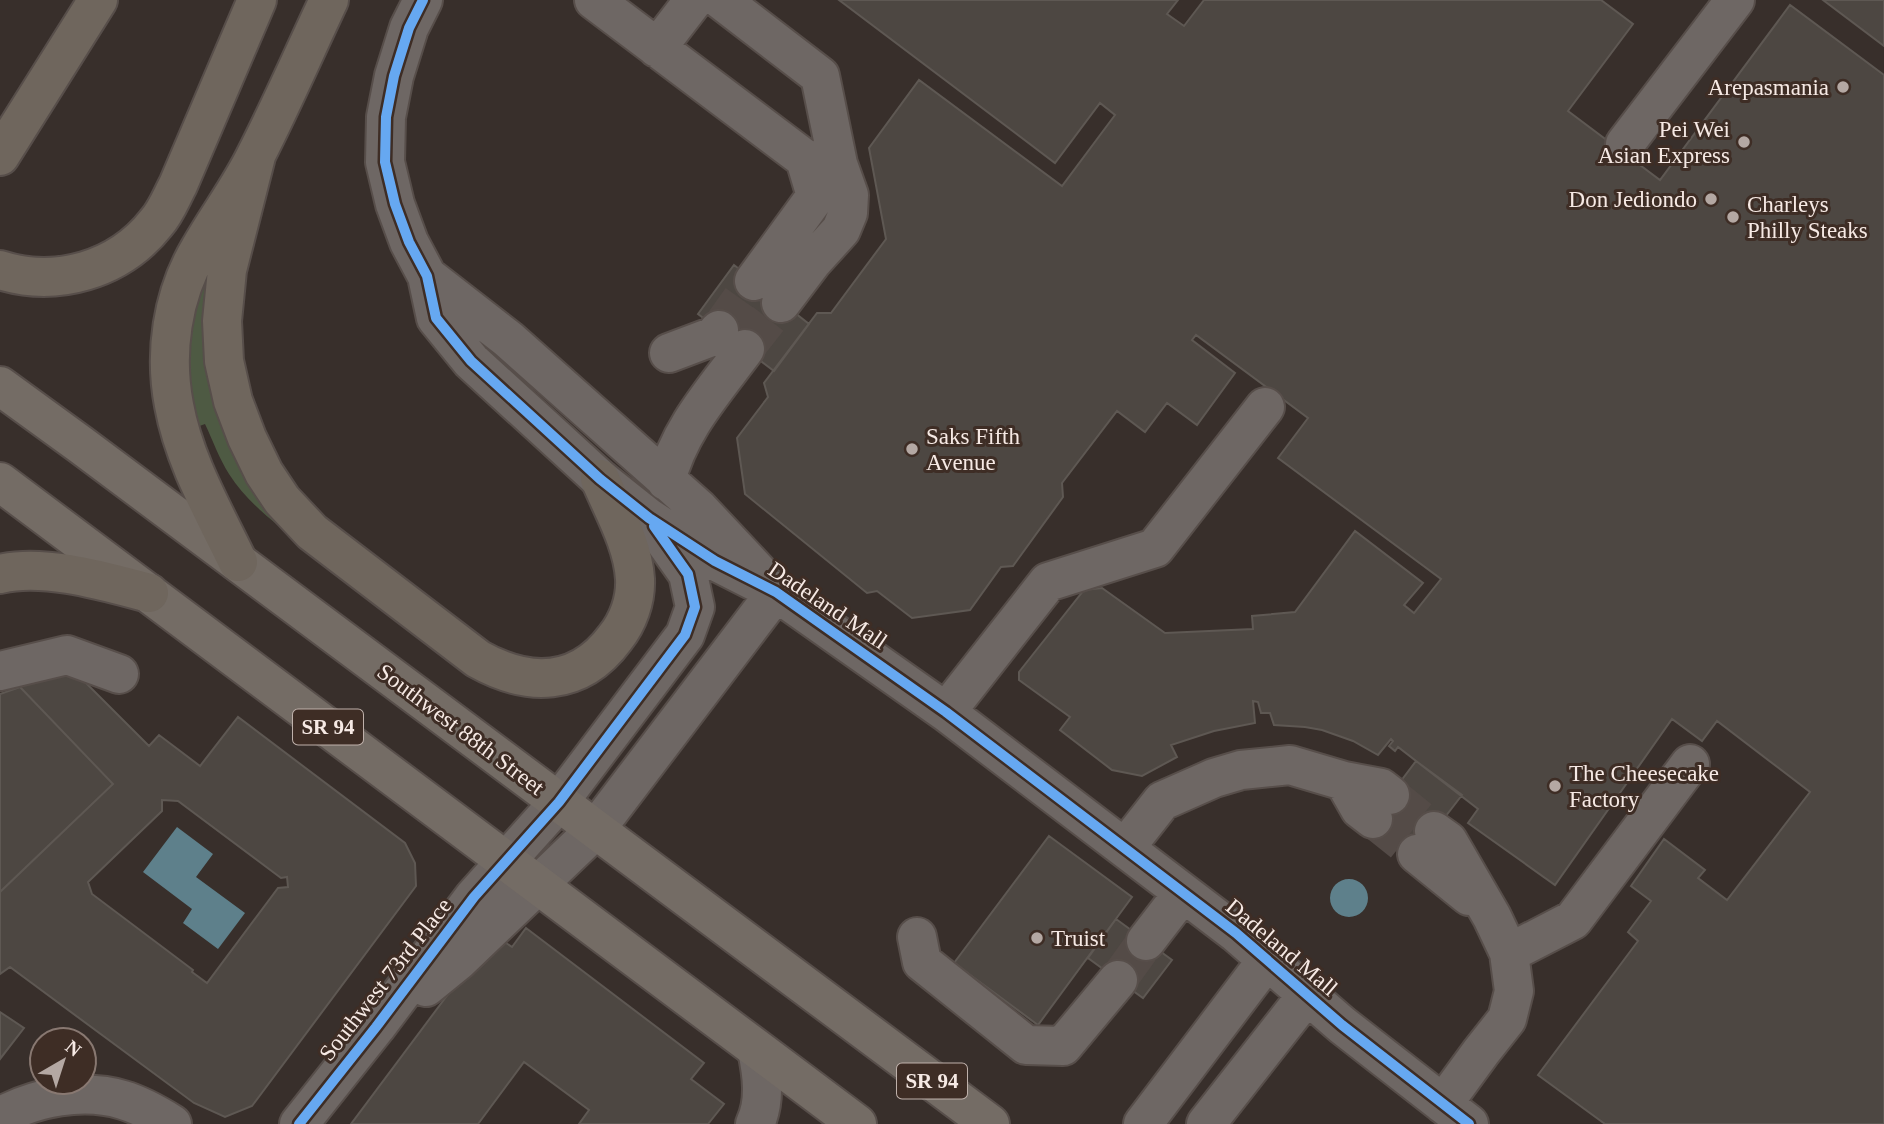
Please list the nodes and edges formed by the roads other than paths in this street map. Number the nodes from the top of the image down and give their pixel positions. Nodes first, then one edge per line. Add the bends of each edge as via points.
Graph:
1 (99, 0) edge
2 (257, 0) edge
3 (328, 0) edge
4 (423, 0) edge
5 (594, 0) edge
6 (694, 0) edge
7 (721, 0) edge
8 (1735, 0) edge
9 (657, 48) junction
10 (1625, 144) dead end
11 (0, 156) edge
12 (256, 156) junction
13 (822, 162) junction
14 (0, 270) edge
15 (427, 276) junction
16 (768, 292) tunnel mouth
17 (668, 353) dead end
18 (0, 386) edge
19 (1265, 407) dead end
20 (600, 479) junction
21 (666, 481) junction
22 (0, 482) edge
23 (649, 518) junction
24 (238, 562) junction
25 (0, 574) edge
26 (776, 592) junction
27 (149, 593) junction
28 (0, 671) edge
29 (119, 674) dead end
30 (946, 712) junction
31 (1690, 764) dead end
32 (559, 802) junction
33 (1382, 807) tunnel mouth
34 (596, 829) junction
35 (1426, 842) tunnel mouth
36 (1125, 848) junction
37 (506, 860) junction
38 (538, 885) junction
39 (1183, 893) junction
40 (917, 937) dead end
41 (1146, 941) tunnel mouth
42 (1509, 953) junction
43 (1267, 960) junction
44 (1118, 980) tunnel mouth
45 (1307, 995) junction
46 (376, 1027) junction
47 (757, 1050) junction
48 (1456, 1114) edge
49 (0, 1117) edge
50 (172, 1124) edge
51 (299, 1124) edge
52 (755, 1124) edge
53 (857, 1124) edge
54 (990, 1124) edge
55 (1143, 1124) edge
56 (1206, 1124) edge

1 - 11 highway
2 - 14 highway via 178,186 148,232 113,260 85,271 56,278
3 - 12 highway
4 - 15 street, Dadeland Mall via 394,76 386,117 385,162 408,242
5 - 9 street
6 - 9 street
7 - 13 street via 820,76
8 - 10 street
9 - 13 street
12 - 20 highway via 226,270 224,361 233,401 264,473 312,532 478,659 524,677 552,678 584,668 606,651 632,606 635,579 627,541
12 - 24 highway via 193,262 172,324 170,347 174,405 184,443
13 - 16 street via 849,195 841,230 812,262
15 - 20 street, Dadeland Mall via 436,318 471,361
15 - 21 street, Dadeland Mall via 508,339
17 - 21 street via 715,336 732,339 685,431
18 - 24 main road, Southwest 88th Street / SR 94
19 - 30 street via 1156,548 1048,582
20 - 23 street, Dadeland Mall
21 - 26 street, Dadeland Mall via 699,509
22 - 27 main road, SR 94
23 - 26 street, Dadeland Mall via 715,561
23 - 32 street via 688,574 695,607 685,635
24 - 32 main road, Southwest 88th Street / SR 94
25 - 27 highway via 61,573
26 - 30 street, Dadeland Mall
26 - 34 street, Dadeland Mall
27 - 37 main road, SR 94
28 - 29 street via 66,655
30 - 36 street, Dadeland Mall
31 - 42 street via 1573,920
32 - 34 main road, Southwest 88th Street / SR 94
32 - 37 street
33 - 36 street via 1360,809 1345,781 1290,765 1241,770 1162,802
34 - 38 street, Dadeland Mall
34 - 54 main road, Southwest 88th Street / SR 94
35 - 42 street via 1448,841
36 - 39 street, Dadeland Mall
37 - 38 main road, SR 94
37 - 46 street, Southwest 73rd Place
38 - 46 street, Dadeland Mall via 458,961
38 - 47 main road, SR 94
39 - 41 street
39 - 43 street, Dadeland Mall
40 - 44 street via 922,962 1026,1045 1063,1046
42 - 48 street via 1514,991 1507,1019
43 - 45 street, Dadeland Mall
43 - 55 street, Dadeland Mall
45 - 48 street, Dadeland Mall
45 - 56 street, Dadeland Mall
46 - 51 street, Southwest 73rd Place
47 - 52 street via 762,1082
47 - 53 main road, SR 94
49 - 50 street via 38,1101 82,1095 120,1099

